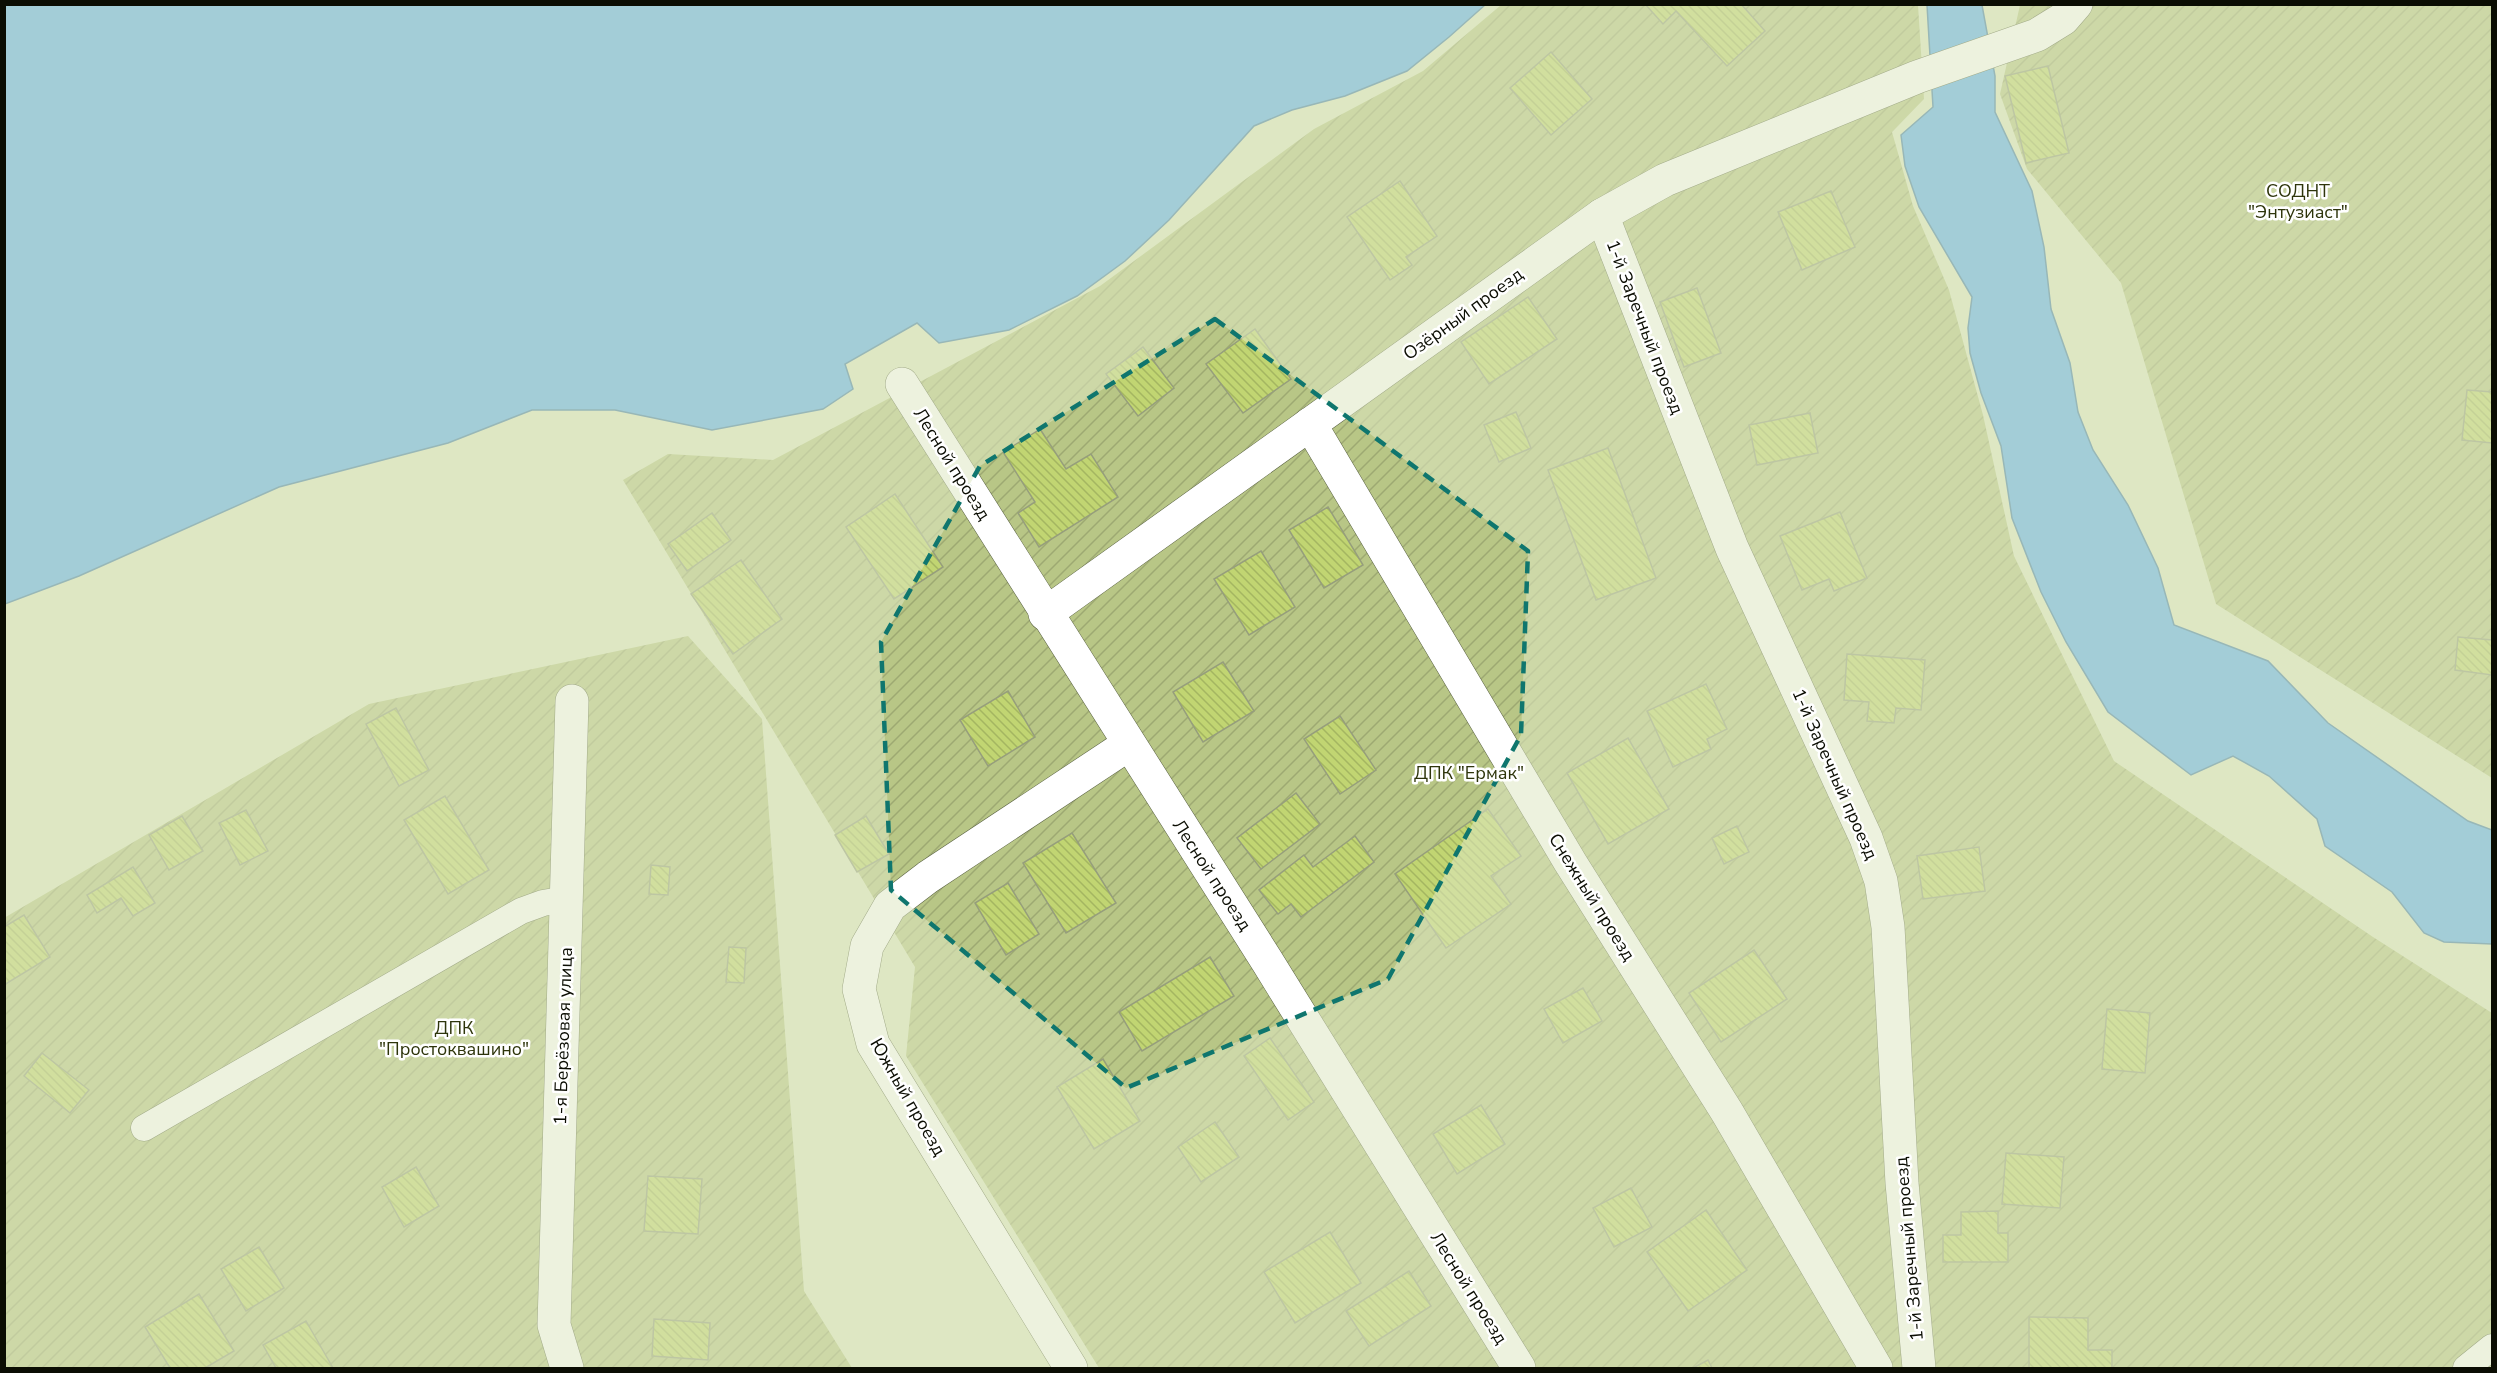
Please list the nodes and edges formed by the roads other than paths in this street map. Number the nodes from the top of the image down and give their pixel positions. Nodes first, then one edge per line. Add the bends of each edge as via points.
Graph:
1 (2076, 4) edge
2 (1602, 215) junction
3 (902, 384) dead end
4 (1310, 424) junction
5 (1046, 614) junction
6 (572, 701) dead end
7 (1129, 744) junction
8 (566, 899) junction
9 (144, 1128) dead end
10 (2493, 1347) edge
11 (567, 1368) edge
12 (1071, 1368) edge
13 (1519, 1368) edge
14 (1876, 1368) edge
15 (1919, 1368) edge
16 (2466, 1368) edge

1 - 2 street, Озёрный проезд via 2062,19 2037,35 1917,77 1665,180
2 - 4 street, Озёрный проезд
2 - 15 street, 1-й Заречный проезд via 1732,548 1866,838 1881,881 1888,927 1902,1183
3 - 5 street, Лесной проезд
4 - 5 street, Озёрный проезд
4 - 14 street, Снежный проезд
5 - 7 street, Лесной проезд
6 - 8 street, 1-я Берёзовая улица
7 - 12 street, Южный проезд via 890,906 867,946 859,989 873,1044
7 - 13 street, Лесной проезд
8 - 9 lane via 521,910
8 - 11 street, 1-я Берёзовая улица via 554,1325
10 - 16 lane

